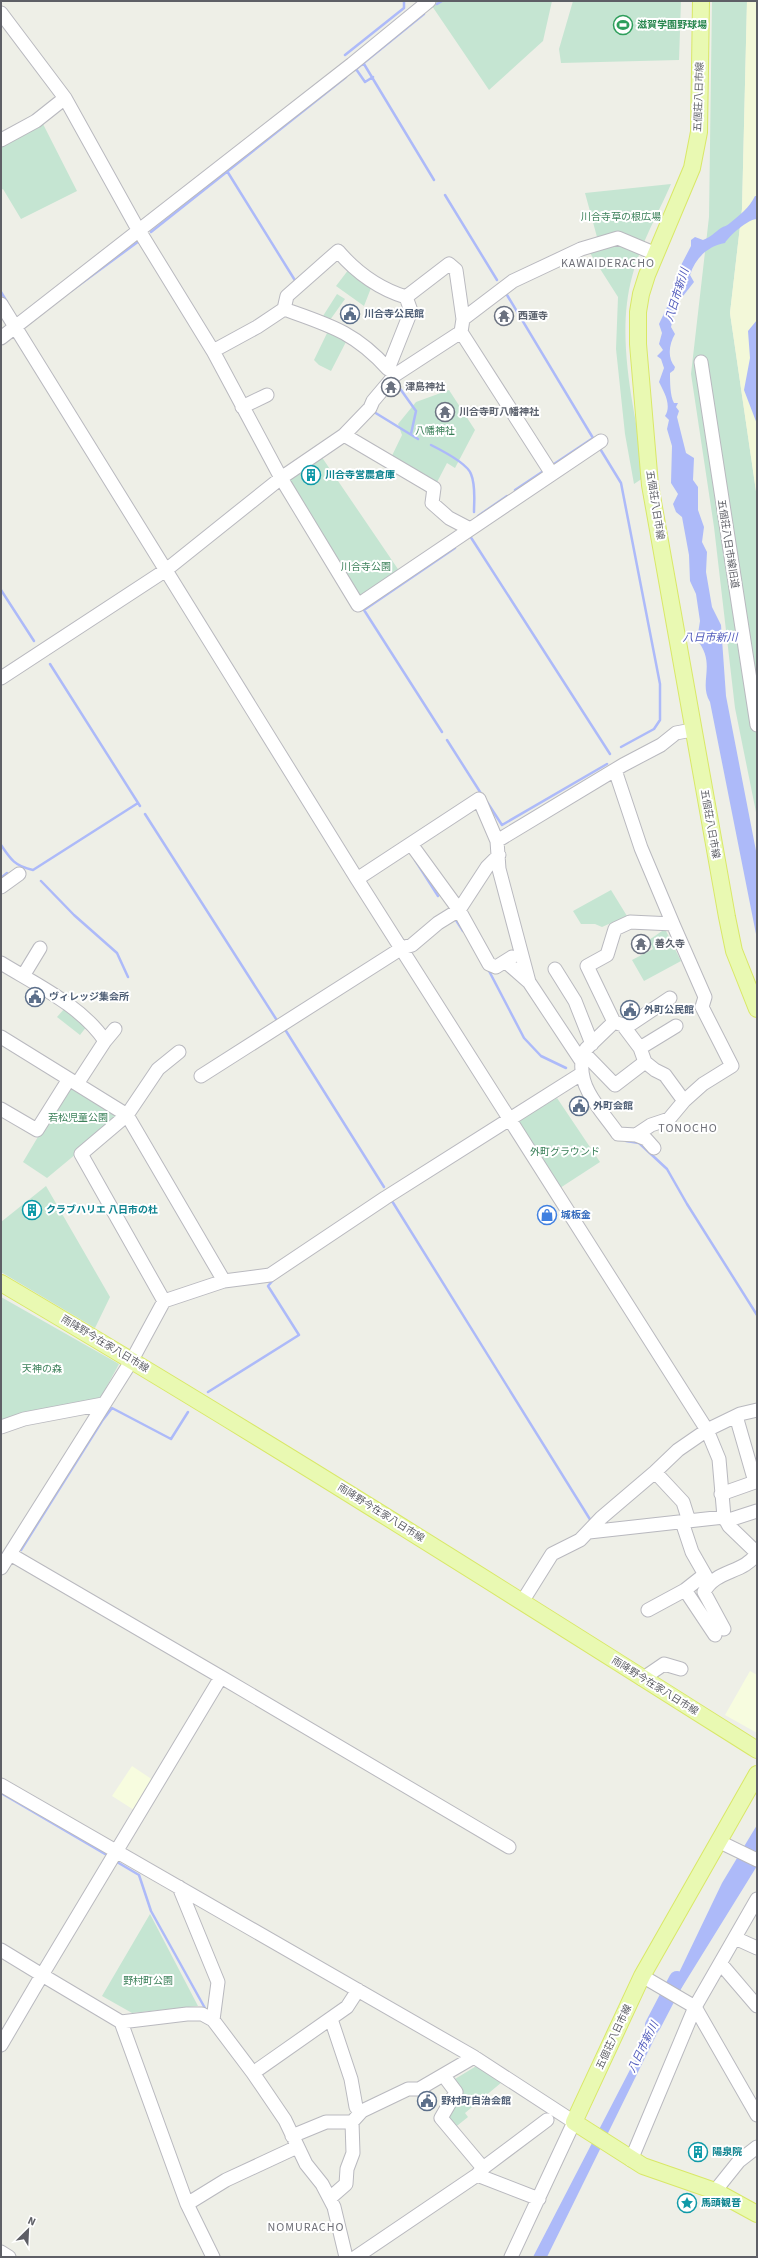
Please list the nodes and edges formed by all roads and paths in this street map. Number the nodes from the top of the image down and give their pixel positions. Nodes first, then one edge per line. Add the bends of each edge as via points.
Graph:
1 (429, 1) edge
2 (702, 1) edge
3 (1, 14) edge
4 (65, 98) junction
5 (1, 140) edge
6 (139, 230) junction
7 (656, 254) junction
8 (406, 297) junction
9 (1, 304) edge
10 (284, 309) junction
11 (463, 319) junction
12 (15, 328) junction
13 (461, 332) junction
14 (1, 338) edge
15 (213, 351) junction
16 (701, 362) dead end
17 (392, 372) junction
18 (267, 395) dead end
19 (242, 406) junction
20 (344, 435) junction
21 (601, 441) dead end
22 (552, 474) junction
23 (281, 478) junction
24 (470, 529) junction
25 (166, 570) junction
26 (1, 678) edge
27 (757, 725) edge
28 (692, 730) junction
29 (615, 770) junction
30 (496, 841) junction
31 (411, 844) junction
32 (499, 855) junction
33 (19, 874) dead end
34 (357, 879) junction
35 (1, 887) edge
36 (459, 910) junction
37 (673, 924) junction
38 (40, 948) dead end
39 (402, 948) junction
40 (520, 951) junction
41 (506, 962) junction
42 (1, 963) edge
43 (555, 969) dead end
44 (23, 976) junction
45 (529, 982) junction
46 (670, 998) dead end
47 (757, 1009) edge
48 (620, 1025) junction
49 (676, 1026) dead end
50 (115, 1029) dead end
51 (1, 1037) edge
52 (105, 1040) junction
53 (640, 1048) junction
54 (179, 1052) dead end
55 (584, 1058) junction
56 (645, 1062) junction
57 (200, 1076) dead end
58 (73, 1081) junction
59 (684, 1101) junction
60 (1, 1109) edge
61 (127, 1115) junction
62 (510, 1118) junction
63 (636, 1135) junction
64 (654, 1148) dead end
65 (224, 1281) junction
66 (1, 1283) edge
67 (164, 1301) junction
68 (132, 1360) junction
69 (103, 1404) junction
70 (757, 1410) edge
71 (736, 1416) junction
72 (1, 1427) edge
73 (707, 1430) junction
74 (655, 1472) junction
75 (720, 1494) junction
76 (757, 1511) edge
77 (725, 1519) junction
78 (685, 1522) junction
79 (589, 1532) junction
80 (756, 1551) edge
81 (10, 1554) junction
82 (1, 1568) edge
83 (706, 1578) junction
84 (685, 1590) junction
85 (522, 1602) junction
86 (648, 1610) dead end
87 (681, 1669) dead end
88 (221, 1677) junction
89 (642, 1679) junction
90 (757, 1750) edge
91 (757, 1774) edge
92 (1, 1785) edge
93 (718, 1841) junction
94 (509, 1847) dead end
95 (115, 1851) junction
96 (757, 1860) edge
97 (179, 1888) junction
98 (757, 1899) edge
99 (735, 1938) junction
100 (757, 1948) edge
101 (1, 1950) edge
102 (721, 1964) junction
103 (42, 1974) junction
104 (642, 1976) junction
105 (358, 1990) junction
106 (757, 2006) edge
107 (695, 2007) junction
108 (331, 2019) junction
109 (213, 2020) junction
110 (121, 2022) junction
111 (1, 2045) edge
112 (474, 2057) junction
113 (253, 2073) junction
114 (444, 2076) junction
115 (362, 2111) junction
116 (757, 2115) edge
117 (547, 2120) dead end
118 (352, 2122) junction
119 (574, 2122) junction
120 (296, 2139) junction
121 (757, 2147) edge
122 (631, 2160) junction
123 (480, 2172) junction
124 (715, 2191) junction
125 (332, 2196) junction
126 (539, 2199) junction
127 (187, 2204) junction
128 (757, 2214) edge
129 (1, 2252) edge
130 (9, 2257) edge
131 (213, 2257) edge
132 (346, 2257) edge
133 (356, 2257) edge
134 (512, 2257) edge

1 - 6 street
2 - 7 main road, 五個荘八日市線 via 699,132 692,168
3 - 4 street
4 - 5 street via 36,121
4 - 6 street
6 - 12 street
6 - 15 street
7 - 11 street via 618,238 581,249 513,281
7 - 28 main road, 五個荘八日市線 via 647,275 638,312 639,372 650,485
8 - 10 street via 370,280 338,251 287,296
8 - 11 street via 450,264 456,270
8 - 17 street via 411,311
9 - 12 street
10 - 15 street
10 - 17 street via 330,325 354,338
11 - 13 street
12 - 14 street
12 - 25 street
13 - 17 street
13 - 22 street
15 - 19 street
16 - 27 street, 五個荘八日市線旧道
17 - 20 street via 370,408
18 - 19 street
19 - 23 street
20 - 23 street
20 - 24 street via 434,488 432,503 449,518
21 - 22 street
22 - 24 street
23 - 24 street via 358,605
23 - 25 street
25 - 26 street
25 - 34 street
28 - 29 street via 676,733 661,745
28 - 47 main road, 五個荘八日市線 via 731,937
29 - 30 street
29 - 37 street via 641,848
30 - 31 street via 479,799
30 - 32 street
31 - 34 street
31 - 36 street
32 - 36 street via 487,868
32 - 40 street via 499,869
33 - 35 street
34 - 39 street
36 - 39 street via 438,923 412,945
36 - 41 street via 489,964 496,967
37 - 48 street via 630,922 615,929 607,955 587,966
37 - 59 street via 705,997 702,1007 732,1066 703,1084
38 - 44 street
39 - 57 street
39 - 62 street
40 - 41 street
40 - 45 street
41 - 45 street
42 - 44 street
43 - 55 street via 575,1001
44 - 52 street via 65,1002
45 - 55 street
46 - 48 street
48 - 53 street
48 - 55 street
49 - 53 street
50 - 52 street
51 - 58 street
52 - 58 street
53 - 56 street
54 - 61 street via 158,1069
55 - 56 street via 615,1085
55 - 62 street
55 - 63 street via 590,1096 618,1134
56 - 59 street via 665,1075
58 - 60 street via 37,1130
58 - 61 street
59 - 63 street via 669,1119 651,1125
61 - 65 street
61 - 67 street via 81,1154
62 - 65 street via 270,1274
62 - 73 street
63 - 64 street via 646,1139
65 - 67 street
66 - 68 main road, 雨降野今在家八日市線
67 - 68 street
68 - 69 street
68 - 85 main road, 雨降野今在家八日市線
69 - 72 street via 24,1419
69 - 81 street
70 - 71 street
71 - 73 street
71 - 75 street via 755,1482
73 - 74 street via 678,1450
73 - 75 street via 719,1459
74 - 78 street via 683,1502
74 - 79 street via 601,1518
75 - 77 street
76 - 77 street
77 - 78 street
77 - 80 street
78 - 79 street
78 - 83 street via 692,1552
79 - 85 street via 580,1540 552,1554
80 - 83 street via 752,1561
81 - 82 street
81 - 88 street
83 - 84 street
83 - 84 street via 704,1592 719,1632
84 - 86 street
85 - 89 main road, 雨降野今在家八日市線
87 - 89 street via 664,1664
88 - 94 street
88 - 95 street
89 - 90 main road, 雨降野今在家八日市線
91 - 93 main road, 五個荘八日市線
92 - 95 street
93 - 96 street
93 - 104 main road, 五個荘八日市線
95 - 97 street
95 - 103 street
97 - 105 street
97 - 109 street via 218,1982
98 - 99 street
99 - 100 street
99 - 102 street
101 - 103 street
102 - 106 street
102 - 107 street
103 - 110 street
103 - 111 street
104 - 107 street
104 - 119 main road, 五個荘八日市線
105 - 108 street via 347,2007
105 - 112 street
107 - 116 street
107 - 122 street
108 - 113 street
108 - 115 street via 351,2079 356,2107
109 - 110 street via 202,2014 188,2014
109 - 113 street
110 - 127 street
112 - 114 street
112 - 119 street
113 - 120 street
114 - 115 street via 419,2090 408,2089
114 - 123 street via 456,2092 441,2118
115 - 118 street
117 - 123 street
118 - 120 street via 326,2122
118 - 125 street via 353,2153 347,2169 346,2184
119 - 122 main road
119 - 126 street
120 - 125 street via 306,2164
120 - 127 street
121 - 124 street via 739,2161
122 - 124 main road
123 - 126 street
123 - 133 street
124 - 128 main road
125 - 132 street
126 - 134 street
127 - 131 street
129 - 130 street

